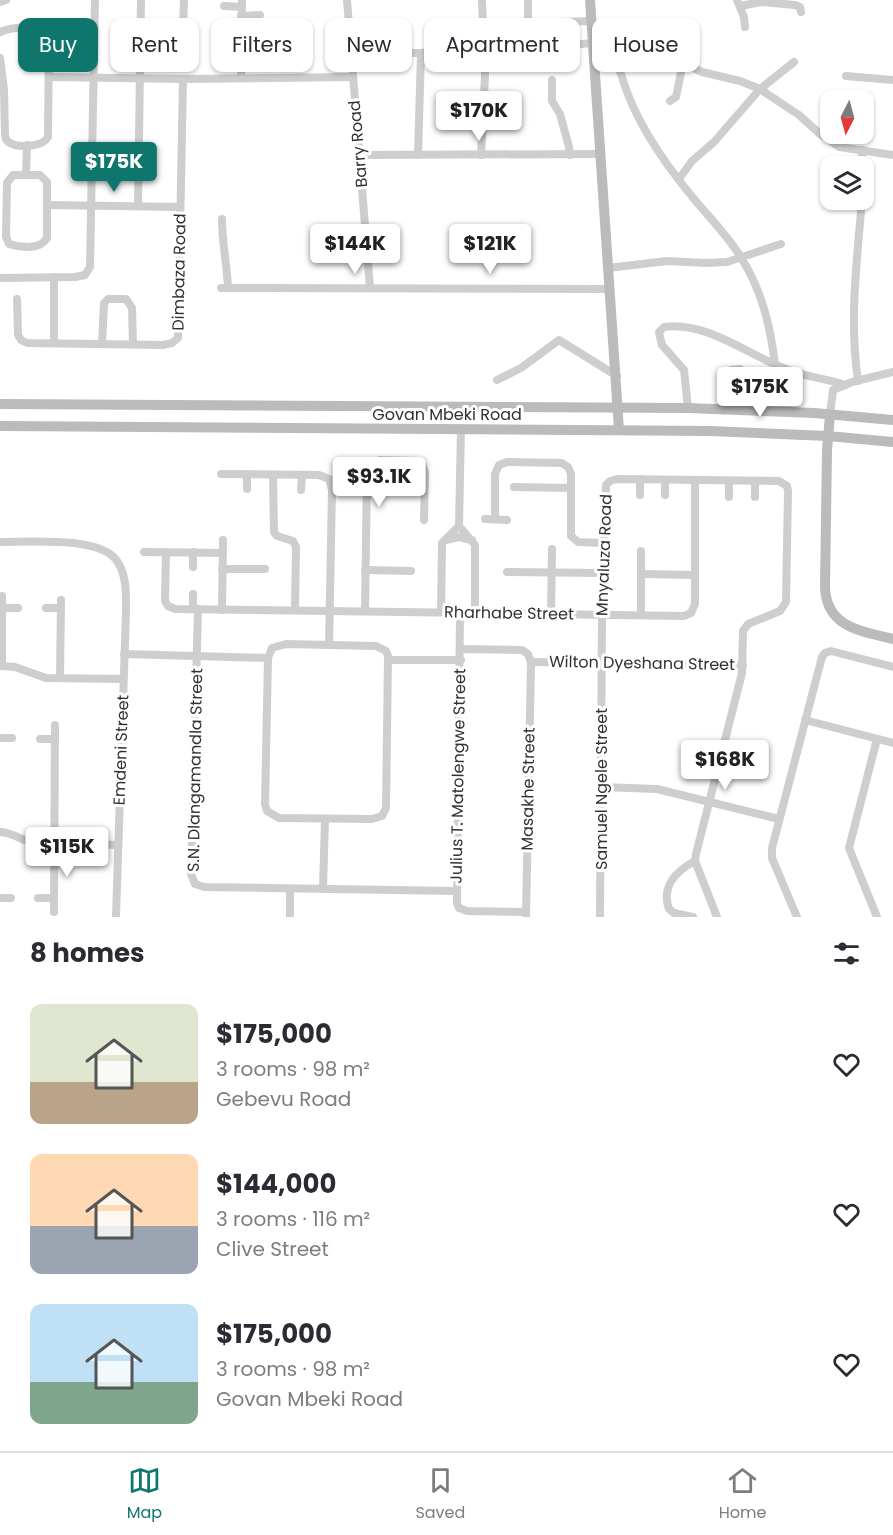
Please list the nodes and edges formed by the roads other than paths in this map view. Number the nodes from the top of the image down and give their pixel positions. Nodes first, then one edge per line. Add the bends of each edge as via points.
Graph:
1 (6, 0) edge
2 (95, 0) edge
3 (141, 0) edge
4 (184, 0) edge
5 (347, 0) edge
6 (482, 0) edge
7 (528, 0) edge
8 (590, 0) edge
9 (0, 2) edge
10 (242, 3) edge
11 (739, 3) edge
12 (224, 6) dead end
13 (801, 12) dead end
14 (261, 15) dead end
15 (241, 16) joint
16 (141, 18) edge
17 (183, 18) edge
18 (348, 18) edge
19 (482, 18) edge
20 (591, 21) junction
21 (745, 27) dead end
22 (0, 32) edge
23 (592, 32) edge
24 (412, 53) edge
25 (421, 53) junction
26 (424, 53) edge
27 (0, 58) edge
28 (794, 62) dead end
29 (700, 71) edge
30 (140, 72) edge
31 (241, 72) edge
32 (353, 72) edge
33 (485, 72) edge
34 (595, 72) edge
35 (620, 72) edge
36 (681, 72) edge
37 (846, 76) dead end
38 (49, 77) junction
39 (93, 77) junction
40 (241, 77) junction
41 (353, 77) junction
42 (140, 78) junction
43 (183, 79) junction
44 (552, 80) dead end
45 (893, 80) edge
46 (760, 90) junction
47 (670, 101) dead end
48 (27, 145) junction
49 (862, 150) junction
50 (600, 154) junction
51 (359, 155) junction
52 (418, 155) junction
53 (481, 155) junction
54 (570, 155) junction
55 (893, 155) edge
56 (862, 156) edge
57 (26, 174) junction
58 (679, 178) junction
59 (48, 205) junction
60 (92, 206) junction
61 (138, 206) junction
62 (180, 207) junction
63 (861, 210) edge
64 (222, 219) dead end
65 (781, 244) dead end
66 (741, 258) junction
67 (608, 268) junction
68 (54, 277) junction
69 (0, 278) edge
70 (370, 288) junction
71 (609, 289) junction
72 (17, 299) dead end
73 (54, 344) junction
74 (102, 344) junction
75 (133, 344) junction
76 (775, 364) junction
77 (740, 369) dead end
78 (893, 372) edge
79 (616, 376) junction
80 (497, 380) dead end
81 (858, 381) junction
82 (845, 385) junction
83 (0, 404) edge
84 (618, 408) junction
85 (688, 408) junction
86 (727, 409) junction
87 (830, 415) junction
88 (893, 420) edge
89 (0, 426) edge
90 (461, 429) junction
91 (619, 430) junction
92 (828, 436) junction
93 (893, 442) edge
94 (221, 474) dead end
95 (247, 475) junction
96 (273, 475) junction
97 (302, 475) junction
98 (640, 479) junction
99 (665, 480) junction
100 (695, 480) junction
101 (729, 481) junction
102 (755, 481) junction
103 (367, 485) junction
104 (405, 485) dead end
105 (514, 487) dead end
106 (571, 488) junction
107 (247, 489) dead end
108 (301, 490) dead end
109 (640, 495) dead end
110 (665, 495) dead end
111 (729, 496) dead end
112 (755, 497) dead end
113 (485, 519) dead end
114 (495, 519) junction
115 (424, 520) dead end
116 (507, 520) dead end
117 (459, 526) junction
118 (223, 540) dead end
119 (444, 541) junction
120 (472, 541) junction
121 (0, 542) edge
122 (603, 543) junction
123 (552, 549) dead end
124 (641, 551) dead end
125 (144, 552) dead end
126 (166, 552) junction
127 (193, 552) junction
128 (223, 552) junction
129 (193, 567) dead end
130 (222, 569) junction
131 (265, 569) dead end
132 (365, 570) junction
133 (411, 571) dead end
134 (507, 572) dead end
135 (552, 572) junction
136 (603, 573) junction
137 (641, 574) junction
138 (695, 575) junction
139 (193, 594) dead end
140 (2, 596) dead end
141 (2, 608) junction
142 (18, 608) dead end
143 (46, 608) dead end
144 (195, 609) junction
145 (222, 610) junction
146 (295, 610) junction
147 (330, 611) junction
148 (365, 611) junction
149 (441, 612) junction
150 (460, 612) junction
151 (475, 613) junction
152 (551, 614) junction
153 (602, 614) junction
154 (641, 615) junction
155 (893, 639) edge
156 (329, 645) junction
157 (460, 650) junction
158 (124, 654) junction
159 (198, 656) junction
160 (268, 658) junction
161 (389, 660) junction
162 (460, 660) junction
163 (602, 661) junction
164 (531, 662) junction
165 (743, 665) junction
166 (1, 666) edge
167 (893, 667) edge
168 (60, 678) junction
169 (123, 679) junction
170 (805, 720) junction
171 (55, 725) dead end
172 (0, 738) edge
173 (12, 738) dead end
174 (40, 739) dead end
175 (55, 739) junction
176 (877, 739) junction
177 (893, 743) edge
178 (601, 787) junction
179 (709, 802) junction
180 (326, 819) junction
181 (779, 819) junction
182 (0, 832) edge
183 (54, 843) junction
184 (118, 845) junction
185 (695, 861) junction
186 (290, 889) junction
187 (323, 889) junction
188 (456, 891) junction
189 (0, 898) edge
190 (11, 898) dead end
191 (38, 898) dead end
192 (54, 898) junction
193 (54, 912) dead end
194 (526, 914) edge
195 (116, 917) edge
196 (290, 917) edge
197 (600, 917) edge
198 (693, 917) edge
199 (716, 917) edge
200 (796, 917) edge
201 (877, 917) edge

1 - 9 street
2 - 39 street
3 - 16 street
4 - 17 street
5 - 18 street, Barry Road
6 - 19 street
7 - 20 street via 528,23
8 - 20 main road
10 - 12 street
10 - 15 street
11 - 13 street via 795,5
11 - 21 street
14 - 15 street
20 - 23 main road
22 - 38 street via 44,31 49,37
24 - 25 street
25 - 26 street
25 - 52 street
27 - 48 street via 5,135 12,144
28 - 46 street
29 - 46 street
30 - 42 street
31 - 40 street
32 - 41 street, Barry Road
33 - 53 street
34 - 50 main road
35 - 58 street via 655,147
36 - 47 street via 676,97
37 - 45 street
38 - 39 street
38 - 48 street via 48,137 41,144
39 - 42 street
39 - 60 street
40 - 41 street
40 - 43 street
41 - 51 street, Barry Road
42 - 43 street
42 - 61 street
43 - 62 street, Dimbaza Road
44 - 54 street via 552,101 560,114
46 - 49 street via 838,147
46 - 58 street
48 - 57 street
49 - 55 street
49 - 56 street
50 - 54 street
50 - 67 main road
51 - 52 street
51 - 70 street, Barry Road
52 - 53 street
53 - 54 street
57 - 59 street via 45,178
57 - 59 street via 13,174 7,183 9,244 44,244
58 - 66 street
59 - 60 street
60 - 61 street
60 - 68 street via 90,267 85,275
61 - 62 street
62 - 75 street, Dimbaza Road via 178,338 168,345
63 - 81 street via 854,309
64 - 70 street via 227,266 224,288
65 - 66 street
66 - 67 street via 718,263 667,261
66 - 76 street via 764,304
67 - 71 main road
68 - 69 street
68 - 73 street
70 - 71 street
71 - 79 main road
72 - 73 street, Dimbaza Road via 21,340
73 - 74 street, Dimbaza Road
74 - 75 street, Dimbaza Road
74 - 75 street via 104,303 108,299 126,299 132,308
76 - 82 street
76 - 85 street via 696,330 660,329 662,345 684,370
77 - 86 street via 726,375
78 - 81 street
79 - 80 street via 561,340
79 - 84 main road
81 - 82 street
82 - 87 street via 833,390
83 - 84 main road, Govan Mbeki Road
84 - 85 main road, Govan Mbeki Road
84 - 91 main road
85 - 86 main road, Govan Mbeki Road
86 - 87 main road, Govan Mbeki Road
87 - 88 main road, Govan Mbeki Road
87 - 92 main road
89 - 90 main road, Govan Mbeki Road
90 - 91 main road, Govan Mbeki Road
90 - 117 street
91 - 92 main road, Govan Mbeki Road
92 - 93 main road, Govan Mbeki Road
92 - 155 main road via 825,588 830,608 852,628
94 - 95 street
95 - 96 street
95 - 107 street
96 - 97 street
96 - 146 street via 274,532 293,541 296,547
97 - 108 street
97 - 147 street via 325,476 331,484
98 - 99 street, Mnyaluza Road
98 - 109 street, Mnyaluza Road
98 - 122 street, Mnyaluza Road via 617,479 606,485
99 - 100 street, Mnyaluza Road
99 - 110 street
100 - 101 street, Mnyaluza Road
100 - 138 street, Rharhabe Street
101 - 102 street, Mnyaluza Road
101 - 111 street
102 - 112 street
102 - 165 street, Mnyaluza Road via 787,486 787,596 780,611 746,627 742,636
103 - 104 street
103 - 115 street via 368,468 374,461 422,464
103 - 132 street
105 - 106 street
106 - 114 street via 571,474 565,464 503,463 495,474
106 - 122 street via 571,536 578,542
113 - 114 street
114 - 116 street
117 - 119 street
117 - 120 street
118 - 128 street
119 - 120 street via 459,537
119 - 149 street
120 - 151 street via 476,551
121 - 158 street, Emdeni Street via 81,544 113,556 124,577
122 - 136 street, Mnyaluza Road
123 - 135 street
124 - 137 street
125 - 126 street
126 - 127 street
126 - 144 street, Rharhabe Street via 165,600 171,609
127 - 128 street
127 - 129 street
128 - 130 street
130 - 131 street
130 - 145 street
132 - 133 street
132 - 148 street
134 - 135 street
135 - 136 street
135 - 152 street
136 - 153 street, Mnyaluza Road
137 - 138 street
137 - 154 street
138 - 154 street, Rharhabe Street via 695,604 691,613
139 - 144 street
140 - 141 street
141 - 142 street
141 - 166 street
143 - 168 street via 60,604
144 - 145 street, Rharhabe Street
144 - 159 street, S.N. Dlangamandla Street
145 - 146 street, Rharhabe Street
146 - 147 street, Rharhabe Street
147 - 148 street, Rharhabe Street
147 - 156 street
148 - 149 street, Rharhabe Street
149 - 150 street, Rharhabe Street
150 - 151 street, Rharhabe Street
150 - 157 street, Julius T. Matolengwe Street
151 - 152 street, Rharhabe Street
152 - 153 street, Rharhabe Street
153 - 154 street, Rharhabe Street
153 - 163 street, Mnyaluza Road
156 - 160 street via 277,645
156 - 161 street via 376,646 386,651
157 - 162 street, Julius T. Matolengwe Street
157 - 164 street via 522,650
158 - 159 street
158 - 169 street, Emdeni Street
159 - 160 street
159 - 186 street, S.N. Dlangamandla Street via 192,880 204,887
160 - 180 street via 267,812 279,818
161 - 162 street
161 - 180 street via 385,813 378,819
162 - 188 street, Julius T. Matolengwe Street
163 - 164 street, Wilton Dyeshana Street
163 - 165 street, Wilton Dyeshana Street
163 - 178 street, Samuel Ngele Street
164 - 194 street, Masakhe Street
165 - 179 street, Wilton Dyeshana Street
166 - 168 street via 22,669 38,677
167 - 170 street via 827,652 820,662
168 - 169 street
169 - 184 street, Emdeni Street
170 - 176 street
170 - 181 street
171 - 175 street
172 - 173 street
174 - 175 street
175 - 183 street
176 - 177 street
176 - 201 street via 849,848
178 - 179 street via 657,789
178 - 197 street, Samuel Ngele Street
179 - 181 street
179 - 185 street, Wilton Dyeshana Street
180 - 187 street
181 - 200 street via 772,858
182 - 183 street via 12,833 27,842
183 - 184 street
183 - 192 street
184 - 195 street, Emdeni Street
185 - 198 street via 668,888 669,909
185 - 199 street
186 - 187 street, S.N. Dlangamandla Street
186 - 196 street
187 - 188 street, S.N. Dlangamandla Street
188 - 194 street, Julius T. Matolengwe Street via 462,910
189 - 190 street
191 - 192 street
192 - 193 street

